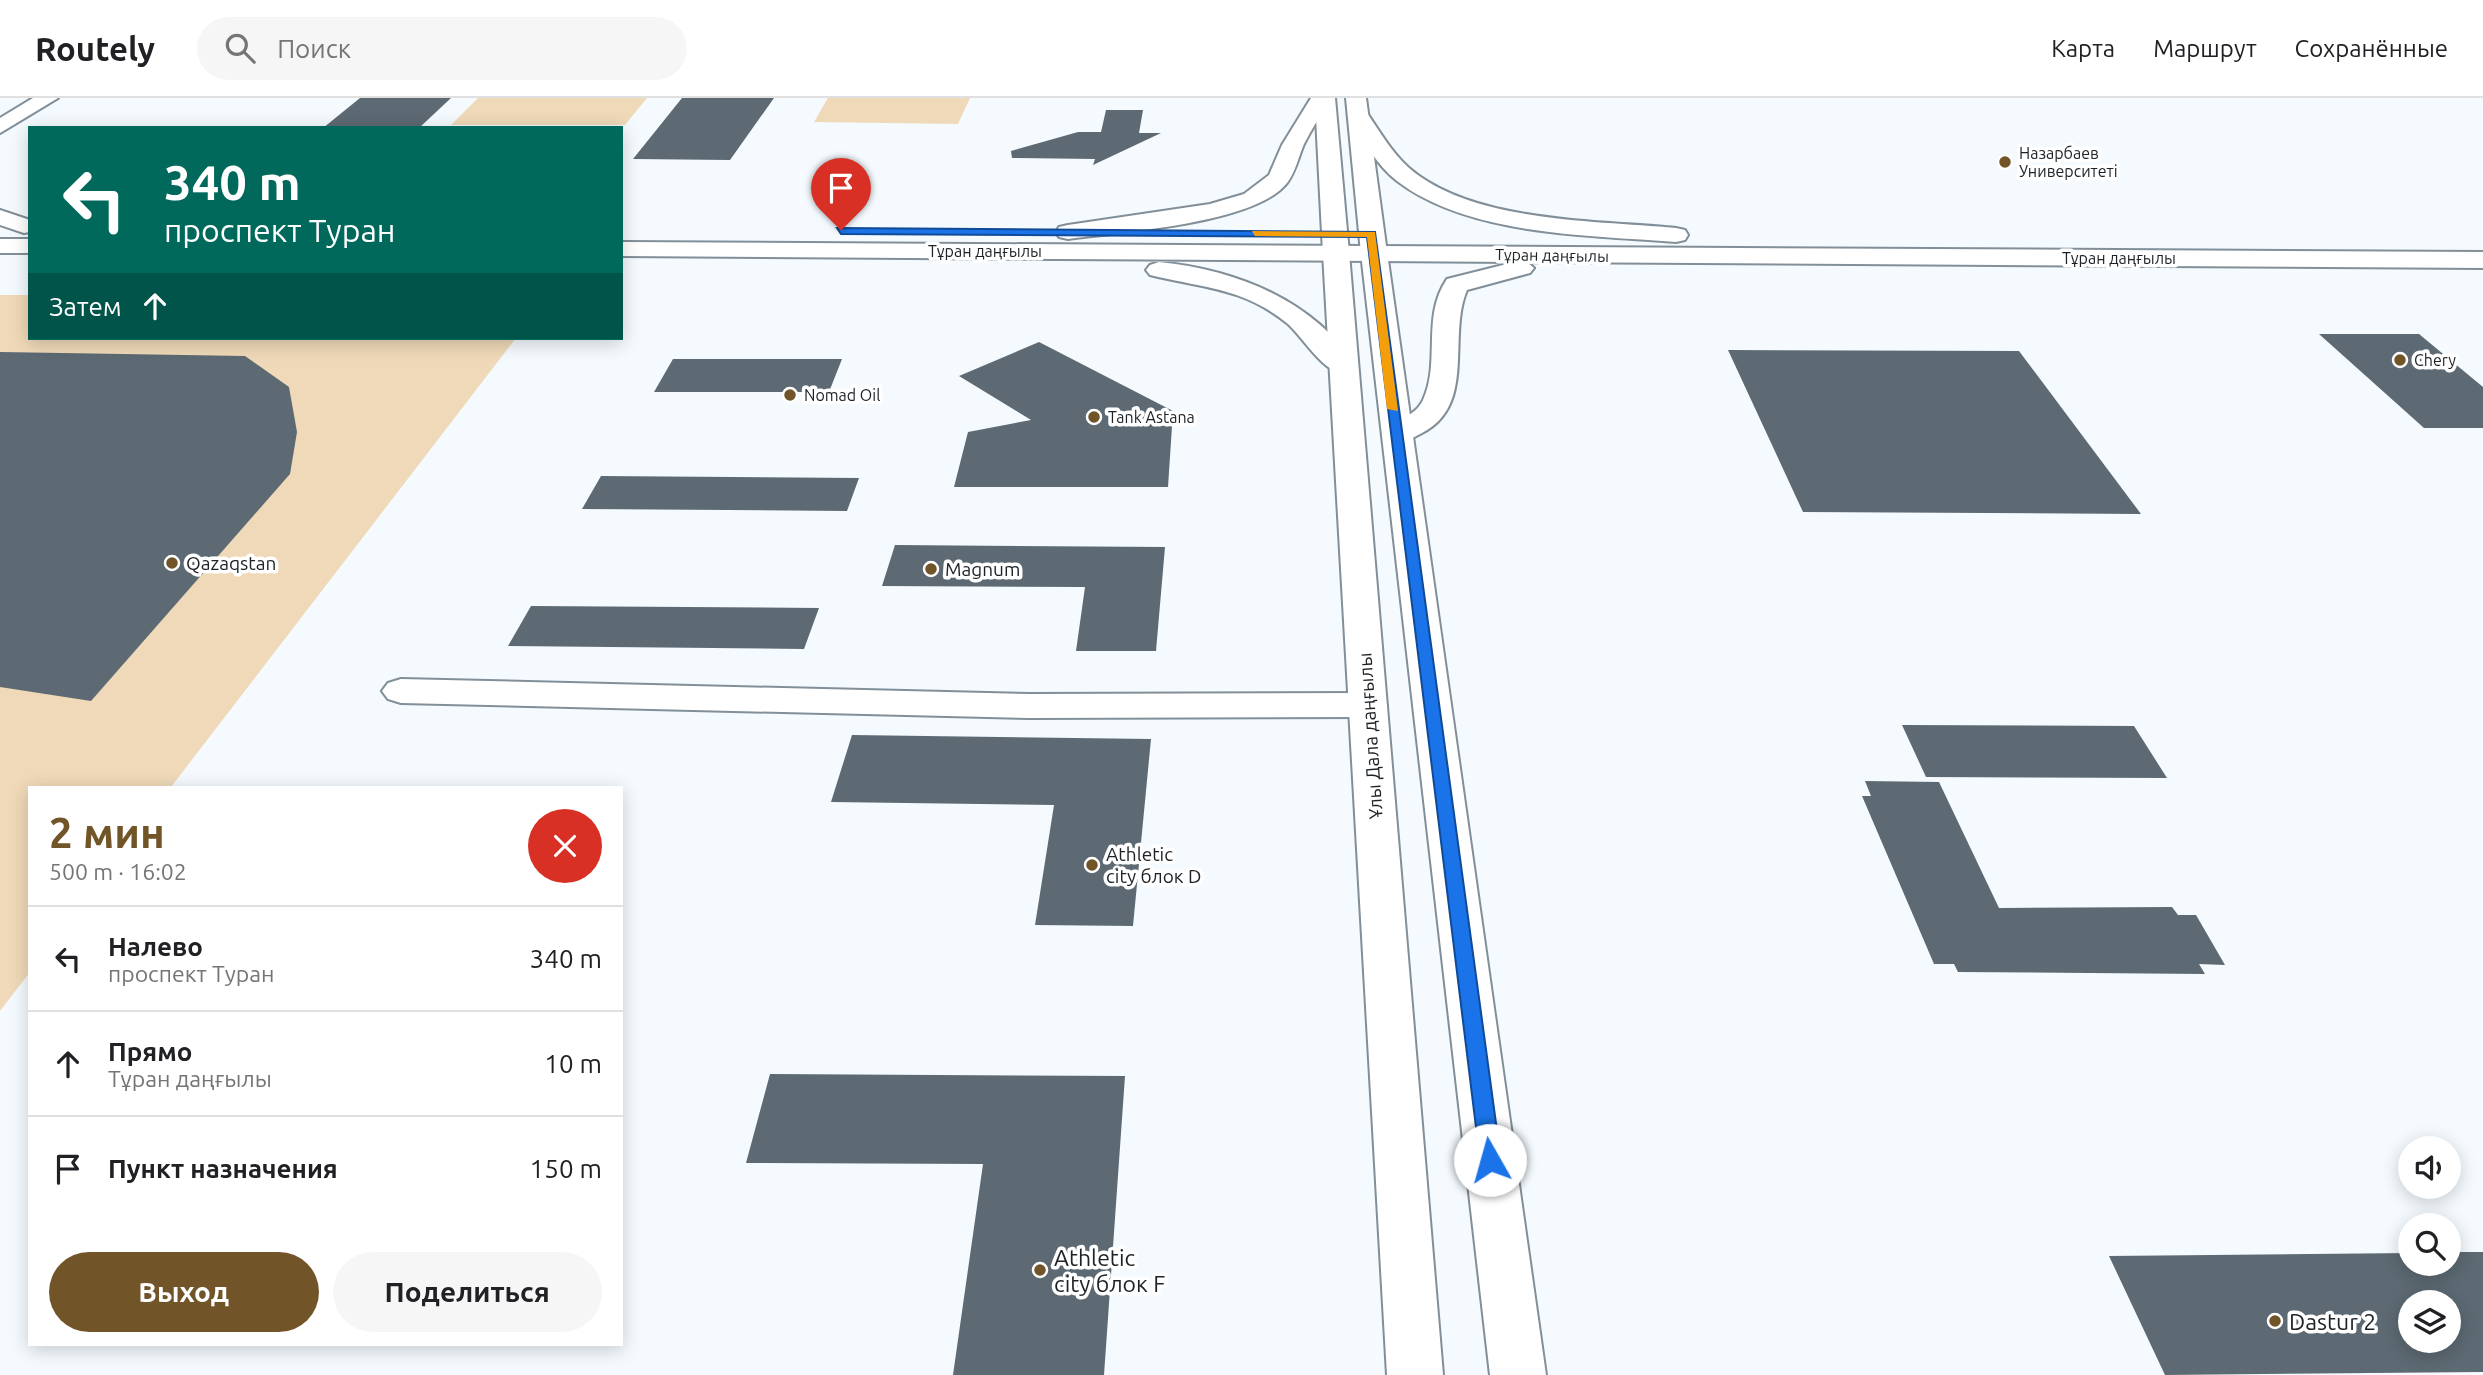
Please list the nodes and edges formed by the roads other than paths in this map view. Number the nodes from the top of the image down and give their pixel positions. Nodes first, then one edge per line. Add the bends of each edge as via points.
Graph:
1 (48, 98) edge
2 (1323, 98) edge
3 (1358, 108) edge
4 (0, 127) edge
5 (0, 218) edge
6 (623, 229) edge
7 (21, 231) edge
8 (1068, 232) junction
9 (1678, 235) junction
10 (2483, 239) edge
11 (1354, 243) junction
12 (0, 246) edge
13 (623, 249) edge
14 (1040, 251) junction
15 (1585, 256) junction
16 (2483, 260) edge
17 (1344, 367) junction
18 (1397, 434) junction
19 (401, 691) dead end
20 (1368, 705) junction
21 (1415, 1375) edge
22 (1518, 1375) edge

1 - 4 main road
2 - 8 main road via 1292,146 1283,172 1254,197 1233,207
2 - 11 main road, Ұлы Дала даңғылы
3 - 9 main road via 1405,177 1444,199 1498,214
3 - 11 main road, Ұлы Дала даңғылы
5 - 7 main road
6 - 8 main road, Тұран даңғылы
7 - 12 main road
8 - 11 main road, Тұран даңғылы
9 - 10 main road, Тұран даңғылы
9 - 11 main road, Тұран даңғылы
11 - 14 main road, Тұран даңғылы
11 - 15 main road, Тұран даңғылы
11 - 17 main road, Ұлы Дала даңғылы
11 - 18 main road, Ұлы Дала даңғылы
13 - 14 main road, Тұран даңғылы
14 - 17 main road via 1091,263 1188,274 1240,288 1293,316
15 - 16 main road, Тұран даңғылы
15 - 18 main road via 1457,285 1444,324 1441,399 1421,422
17 - 20 main road, Ұлы Дала даңғылы
18 - 22 main road, Ұлы Дала даңғылы
19 - 20 main road via 1029,706
20 - 21 main road, Ұлы Дала даңғылы

